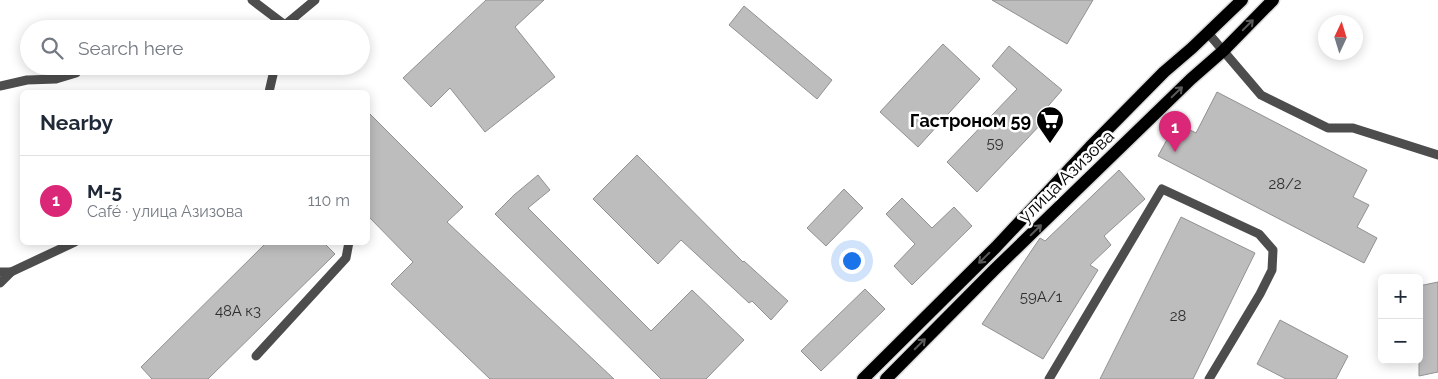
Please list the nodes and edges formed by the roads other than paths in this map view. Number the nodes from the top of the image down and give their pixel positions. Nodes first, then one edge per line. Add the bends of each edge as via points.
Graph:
1 (252, 0) edge
2 (315, 0) edge
3 (1242, 0) edge
4 (1273, 0) edge
5 (276, 20) edge
6 (292, 20) edge
7 (1208, 33) junction
8 (1222, 51) junction
9 (69, 75) edge
10 (273, 75) edge
11 (0, 86) edge
12 (269, 90) edge
13 (1438, 155) edge
14 (69, 245) edge
15 (348, 245) edge
16 (0, 272) edge
17 (11, 272) junction
18 (0, 283) edge
19 (256, 356) dead end
20 (863, 379) edge
21 (886, 379) edge
22 (1049, 379) edge
23 (1208, 379) edge

1 - 5 street
2 - 6 street
3 - 7 main road, улица Азизова
8 -> 4 main road, улица Азизова
7 - 8 street
7 -> 20 main road, улица Азизова via 1157,79 996,247
8 - 13 street via 1261,95 1328,128 1353,128
21 -> 8 main road, улица Азизова via 994,270
9 - 11 street
10 - 12 street
14 - 17 street
15 - 19 street via 346,258
16 - 17 street
17 - 18 street
22 - 23 street via 1162,189 1259,234 1273,250 1272,270 1260,294

